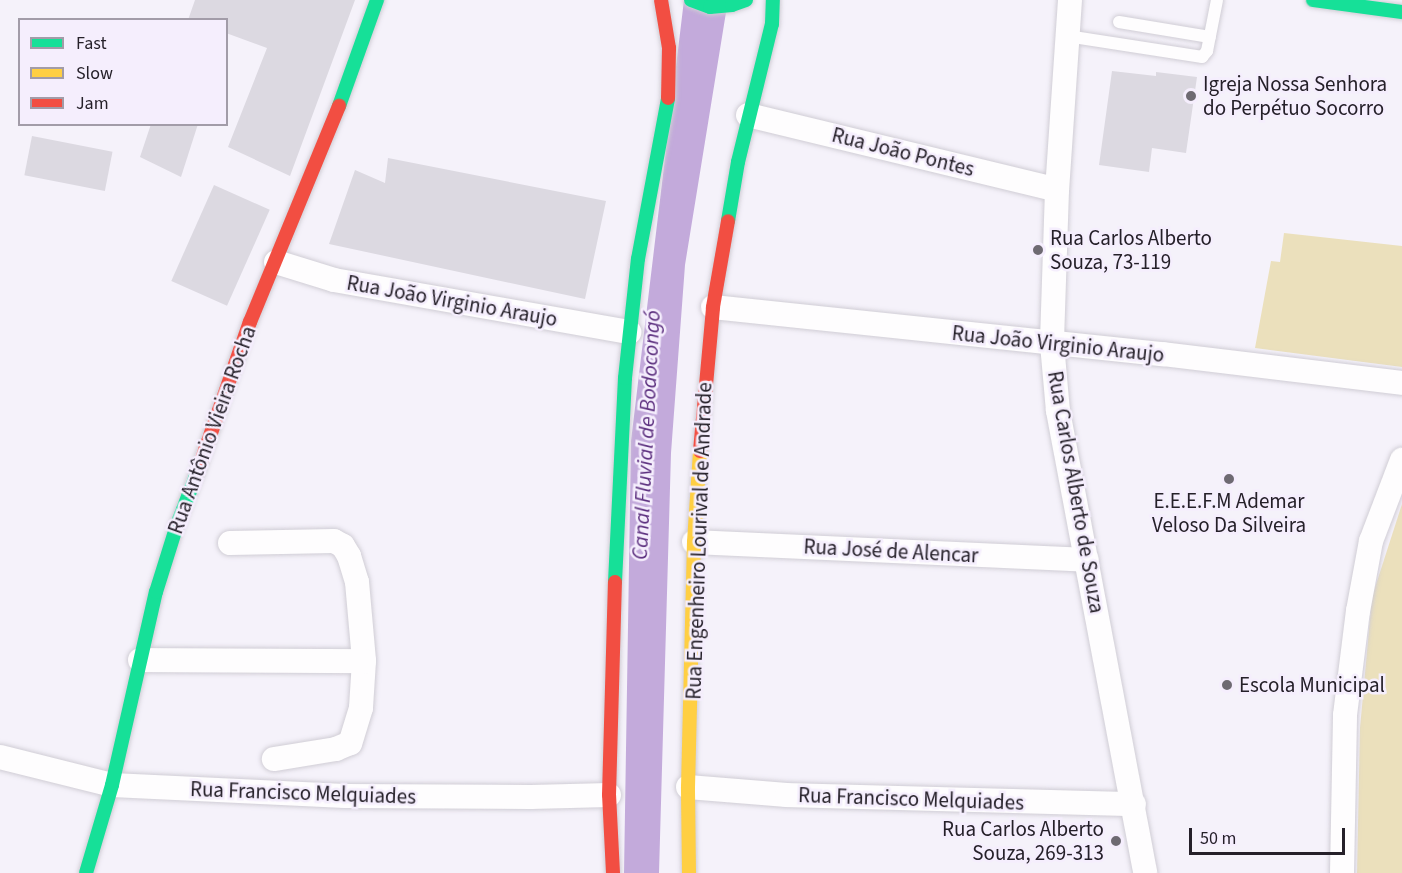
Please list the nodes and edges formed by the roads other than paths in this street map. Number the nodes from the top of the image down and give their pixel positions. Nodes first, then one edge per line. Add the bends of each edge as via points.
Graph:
1 (377, 0) edge
2 (661, 0) edge
3 (691, 0) edge
4 (746, 0) edge
5 (773, 0) edge
6 (1070, 0) edge
7 (1217, 0) edge
8 (1313, 0) edge
9 (1402, 12) edge
10 (1119, 22) dead end
11 (1067, 36) junction
12 (1210, 37) junction
13 (748, 115) junction
14 (1057, 190) junction
15 (276, 262) junction
16 (713, 307) junction
17 (629, 332) junction
18 (1052, 344) junction
19 (1402, 383) edge
20 (1402, 460) edge
21 (694, 542) junction
22 (230, 543) dead end
23 (1087, 560) junction
24 (140, 660) junction
25 (364, 662) junction
26 (0, 757) edge
27 (274, 759) dead end
28 (112, 785) junction
29 (688, 787) junction
30 (609, 795) junction
31 (1134, 804) junction
32 (86, 873) edge
33 (613, 873) edge
34 (689, 873) edge
35 (1145, 873) edge
36 (1342, 873) edge

1 - 15 main road, Rua Antônio Vieira Rocha via 339,107
2 - 17 main road via 669,48 669,94 638,259
3 - 4 main road via 710,7
5 - 13 main road, Rua Engenheiro Lourival de Andrade via 765,57
6 - 11 street, Rua Carlos Alberto de Souza
7 - 12 lane
8 - 9 main road
10 - 12 lane
11 - 12 lane via 1195,57 1202,57
11 - 14 street, Rua Carlos Alberto de Souza
13 - 14 street, Rua João Pontes
13 - 16 main road, Rua Engenheiro Lourival de Andrade
14 - 18 street, Rua Carlos Alberto de Souza
15 - 17 street, Rua João Virginio Araujo via 334,280
15 - 24 main road, Rua Antônio Vieira Rocha via 250,322 218,420 177,525
16 - 18 street, Rua João Virginio Araujo
16 - 21 main road, Rua Engenheiro Lourival de Andrade
17 - 30 main road via 612,627
18 - 19 street, Rua João Virginio Araujo
18 - 23 street, Rua Carlos Alberto de Souza via 1058,411
20 - 36 street via 1371,541 1358,611 1345,715
21 - 23 street, Rua José de Alencar
21 - 29 main road, Rua Engenheiro Lourival de Andrade
22 - 25 street via 320,540 343,546 357,582
23 - 31 street, Rua Carlos Alberto de Souza
24 - 25 street
24 - 28 main road, Rua Antônio Vieira Rocha
25 - 27 street via 361,708 350,742 336,749
26 - 28 street, Rua Francisco Melquiades
28 - 30 street, Rua Francisco Melquiades via 345,796
28 - 32 main road, Rua Antônio Vieira Rocha
29 - 31 street, Rua Francisco Melquiades via 787,795
29 - 34 main road, Rua Engenheiro Lourival de Andrade
30 - 33 main road
31 - 35 street, Rua Carlos Alberto de Souza

